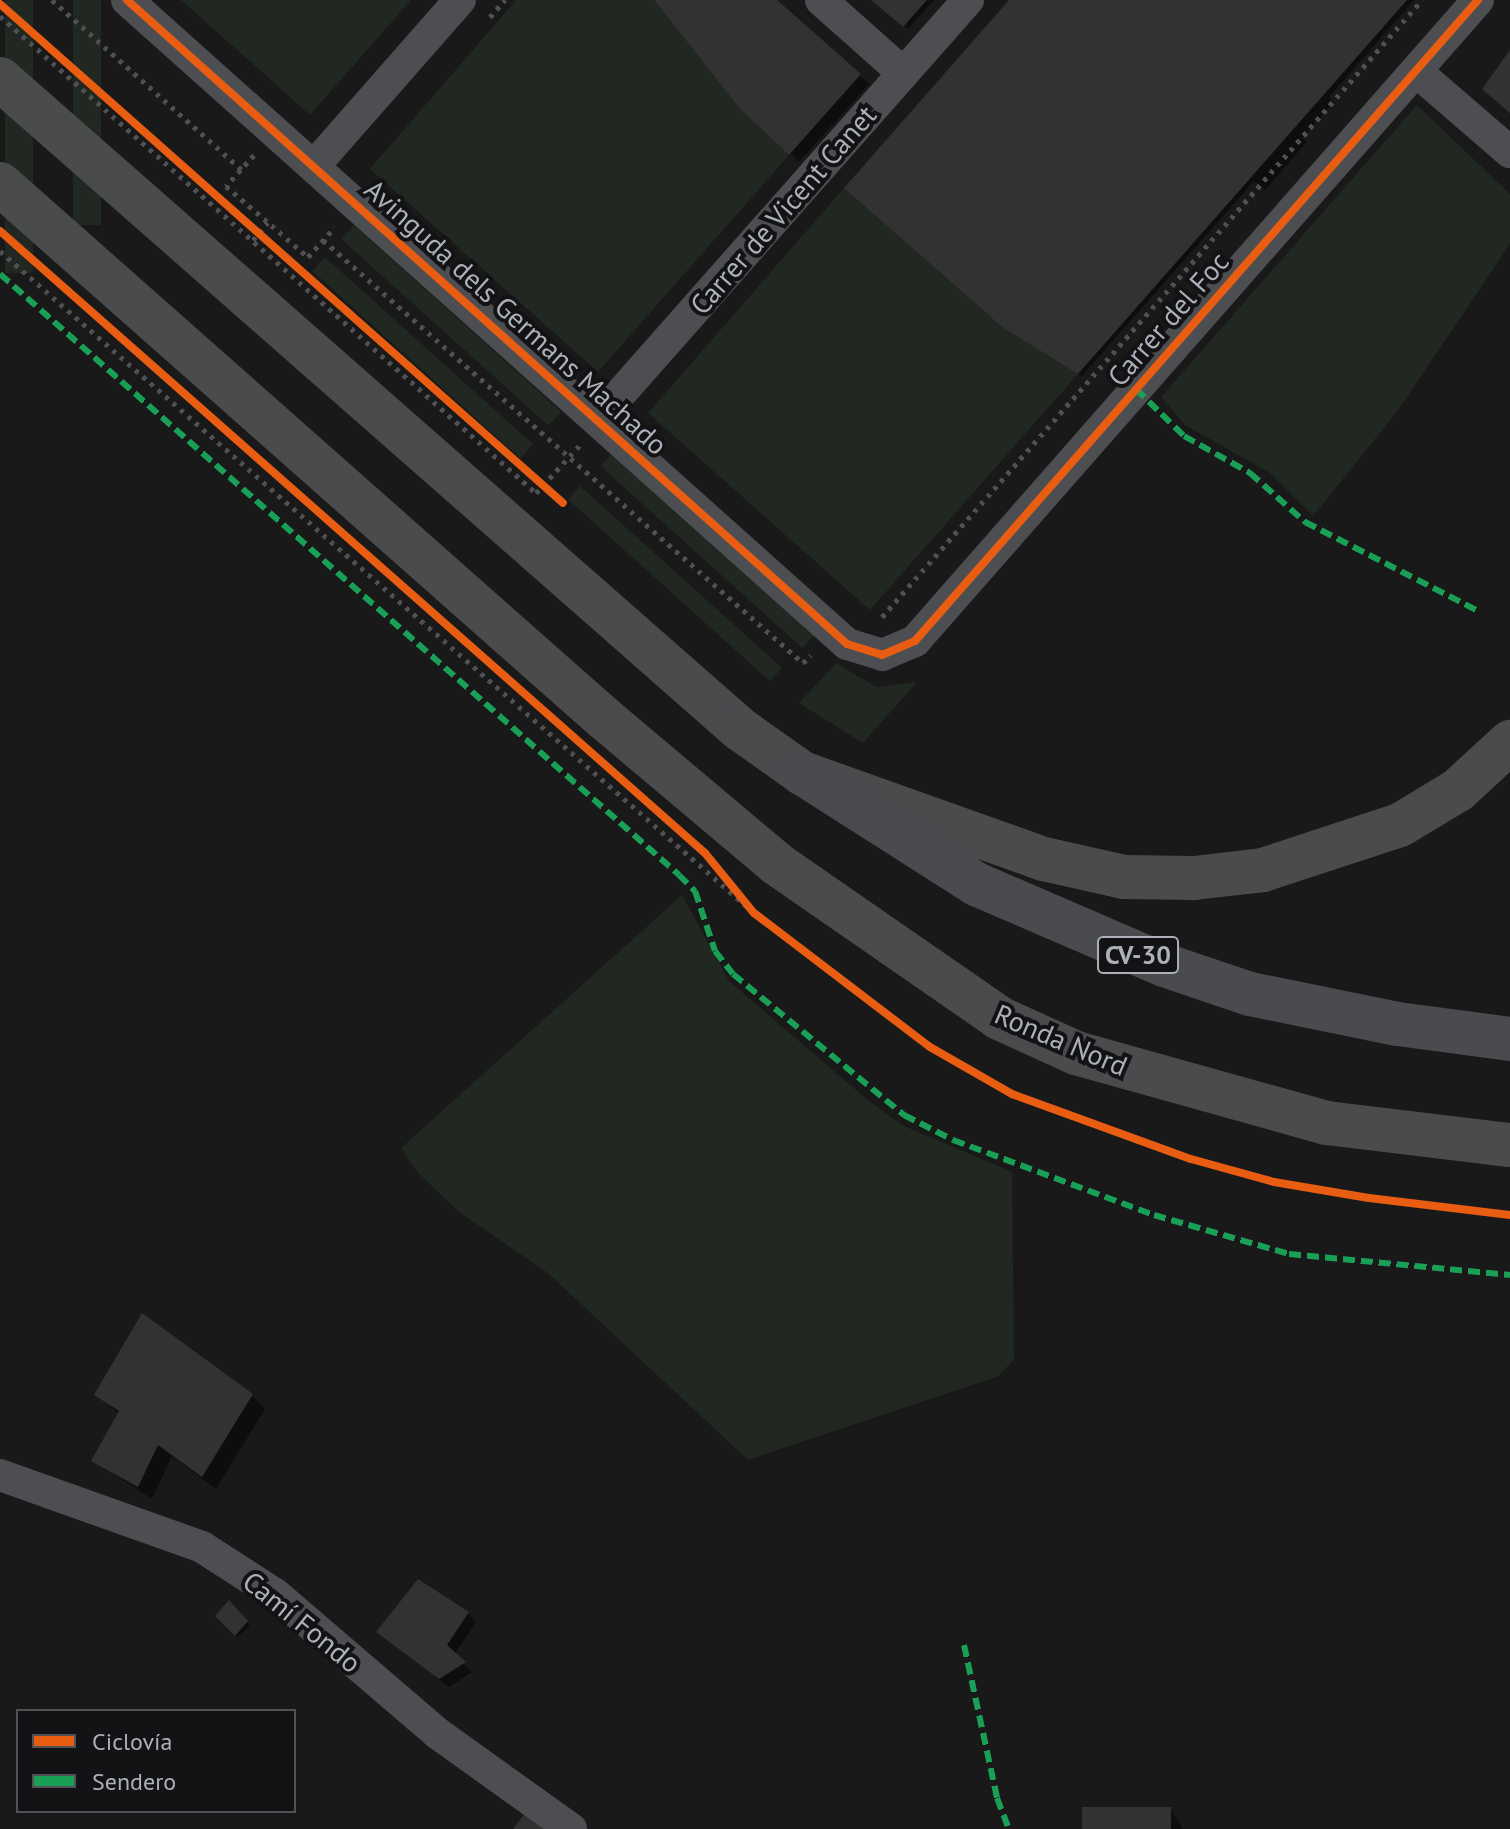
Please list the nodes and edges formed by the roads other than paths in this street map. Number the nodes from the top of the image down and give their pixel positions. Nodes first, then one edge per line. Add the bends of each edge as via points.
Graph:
1 (127, 0) edge
2 (460, 0) edge
3 (821, 0) edge
4 (968, 0) edge
5 (1478, 0) edge
6 (1416, 71) junction
7 (903, 73) junction
8 (0, 79) edge
9 (1510, 152) edge
10 (314, 166) junction
11 (0, 184) edge
12 (589, 432) junction
13 (879, 640) joint
14 (1510, 742) edge
15 (802, 773) junction
16 (1510, 1039) edge
17 (1510, 1145) edge
18 (0, 1475) edge
19 (571, 1829) edge

1 - 10 street, Avinguda dels Germans Machado
2 - 10 street
3 - 7 street
4 - 7 street, Carrer de Vicent Canet
5 - 6 street, Carrer del Foc
6 - 9 street
6 - 13 street, Carrer del Foc via 915,641
7 - 12 street, Carrer de Vicent Canet
8 - 15 main road via 740,729
10 - 12 street, Avinguda dels Germans Machado
11 - 17 main road, Ronda Nord via 605,719 777,864 999,1018 1076,1053 1312,1120
12 - 13 street, Avinguda dels Germans Machado via 832,631 862,652
14 - 15 main road via 1458,790 1400,825 1263,870 1194,878 1124,877 1044,859
15 - 16 highway, CV-30 via 976,884 1164,965 1250,994 1398,1024
18 - 19 street, Camí Fondo via 202,1547 275,1594 437,1733

